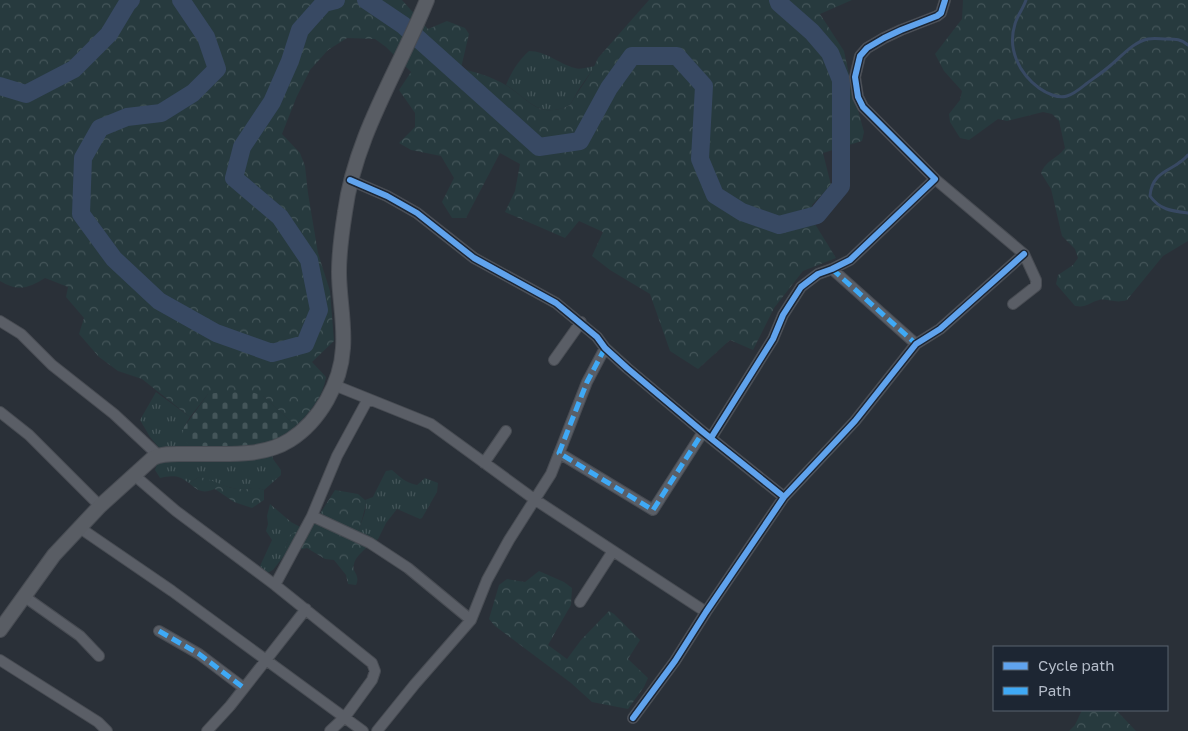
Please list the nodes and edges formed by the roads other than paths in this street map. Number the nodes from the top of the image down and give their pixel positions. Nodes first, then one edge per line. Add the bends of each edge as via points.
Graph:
1 (945, 0) edge
2 (424, 7) edge
3 (936, 179) junction
4 (350, 180) junction
5 (1024, 254) junction
6 (832, 269) junction
7 (1013, 304) dead end
8 (0, 321) edge
9 (581, 322) junction
10 (916, 344) junction
11 (605, 348) junction
12 (554, 360) dead end
13 (334, 384) junction
14 (368, 399) junction
15 (0, 412) edge
16 (506, 431) dead end
17 (707, 435) junction
18 (559, 453) junction
19 (158, 455) junction
20 (484, 463) junction
21 (134, 475) junction
22 (784, 497) junction
23 (534, 499) junction
24 (100, 506) junction
25 (312, 516) junction
26 (80, 528) junction
27 (613, 551) junction
28 (276, 585) junction
29 (25, 597) junction
30 (580, 602) dead end
31 (306, 609) junction
32 (706, 612) junction
33 (470, 620) junction
34 (0, 630) edge
35 (159, 631) dead end
36 (99, 656) dead end
37 (0, 660) edge
38 (266, 660) junction
39 (244, 688) junction
40 (345, 717) junction
41 (633, 718) dead end
42 (107, 731) edge
43 (207, 731) edge
44 (330, 731) edge
45 (363, 731) edge
46 (377, 731) edge

1 - 3 street via 937,16 867,48 860,56 855,77 858,97 864,107
2 - 4 main road
3 - 5 street
3 - 6 street via 850,260
4 - 9 street via 417,213 474,258 556,304
4 - 13 main road via 339,269 343,347
5 - 7 street via 1036,286
5 - 10 street via 940,328
6 - 10 street
6 - 17 street via 818,274 801,287 783,315 773,339
8 - 19 street via 21,334 52,365 114,414
9 - 11 street
9 - 12 street
10 - 22 street via 855,421
11 - 17 street
11 - 18 street via 587,382
13 - 14 street
13 - 19 main road via 315,419 304,431 280,445 238,454
14 - 20 street via 431,424
14 - 25 street via 337,456
15 - 24 street via 29,435
16 - 20 street
17 - 18 street via 653,510
17 - 22 street
18 - 23 street
19 - 21 main road
20 - 23 street
21 - 24 main road
21 - 28 street via 176,511
22 - 32 street
23 - 27 street
23 - 33 street via 487,580
24 - 26 main road
25 - 28 street
25 - 33 street via 370,544 408,568
26 - 29 main road via 54,556
26 - 38 street
27 - 30 street
27 - 32 street
28 - 31 street
29 - 34 main road
29 - 36 street via 80,636
31 - 38 street
31 - 40 street via 374,666 372,680
32 - 41 street
33 - 46 street
35 - 39 street via 199,654
37 - 42 street via 98,722
38 - 39 street
38 - 40 street
39 - 43 street
40 - 44 street
40 - 45 street

